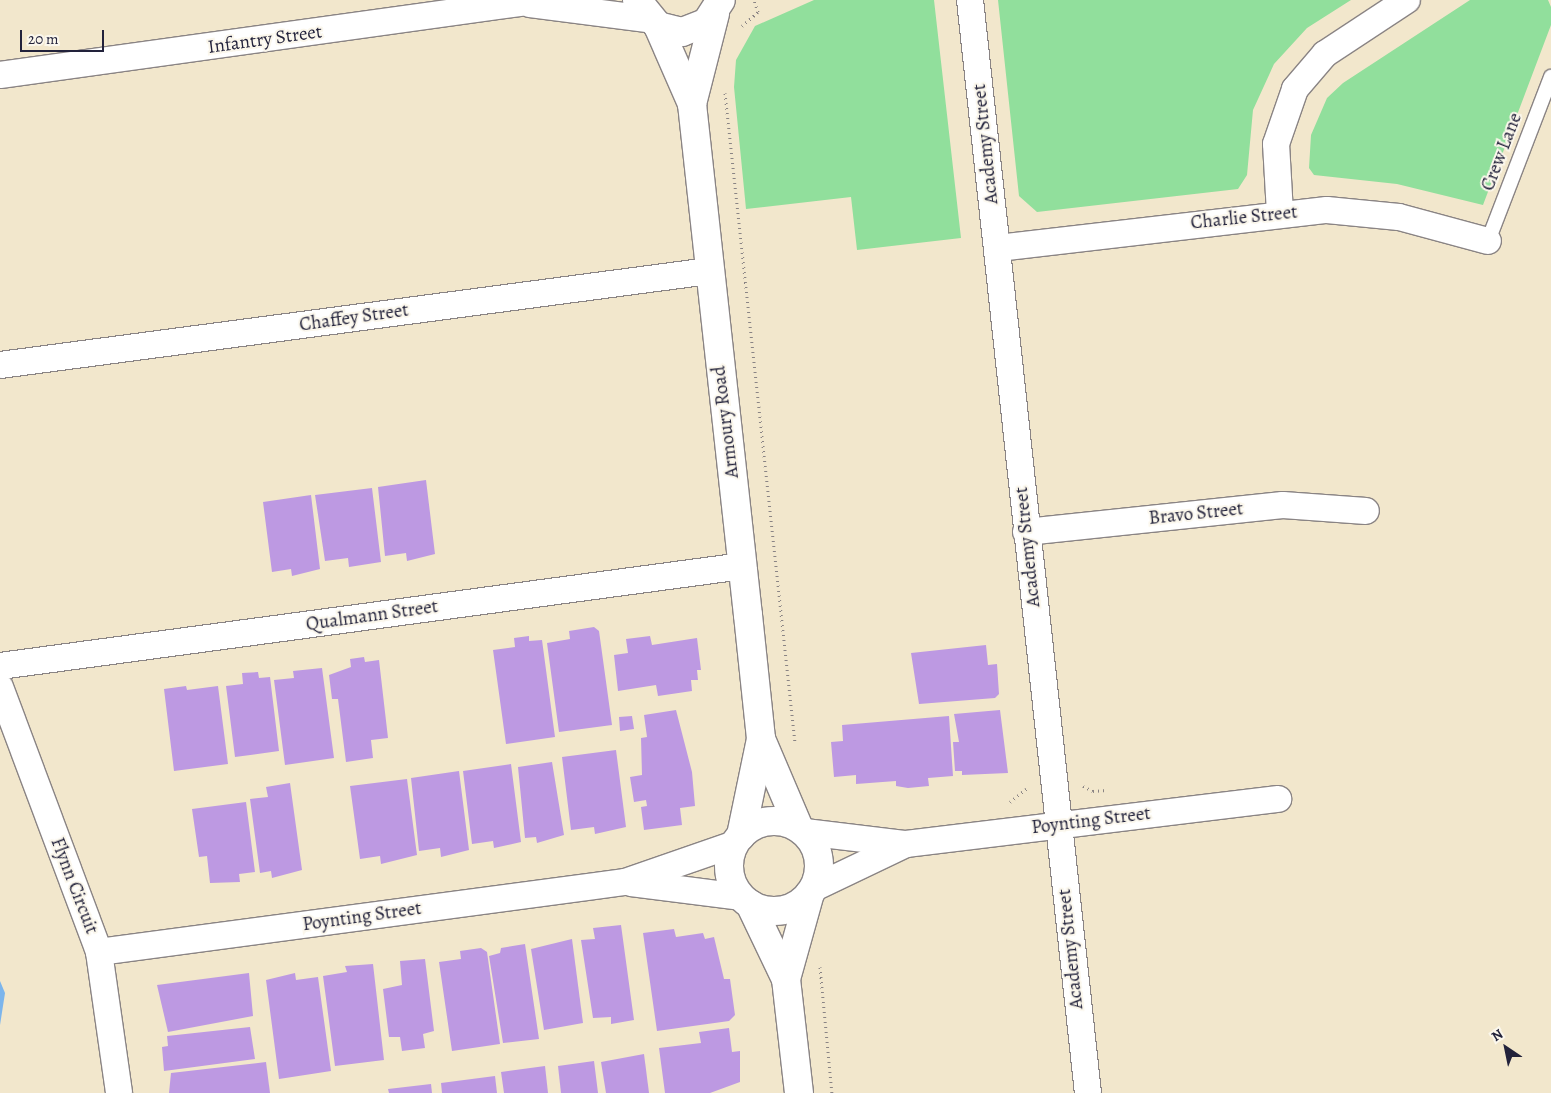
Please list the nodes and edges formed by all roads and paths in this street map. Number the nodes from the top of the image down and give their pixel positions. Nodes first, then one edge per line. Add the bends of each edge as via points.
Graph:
1 (754, 0) edge
2 (970, 0) edge
3 (1407, 0) edge
4 (536, 2) edge
5 (722, 5) edge
6 (647, 15) edge
7 (740, 29) dead end
8 (0, 75) edge
9 (1551, 77) edge
10 (725, 81) dead end
11 (692, 104) junction
12 (1280, 213) junction
13 (1488, 241) joint
14 (998, 248) junction
15 (709, 271) junction
16 (0, 366) edge
17 (1366, 511) dead end
18 (1026, 532) junction
19 (743, 566) junction
20 (0, 666) edge
21 (0, 687) edge
22 (761, 739) junction
23 (796, 753) dead end
24 (1028, 784) dead end
25 (1278, 799) dead end
26 (998, 803) dead end
27 (1058, 825) junction
28 (802, 830) junction
29 (738, 840) junction
30 (906, 844) junction
31 (625, 882) junction
32 (812, 891) junction
33 (746, 901) junction
34 (99, 952) junction
35 (820, 955) dead end
36 (786, 979) junction
37 (119, 1093) edge
38 (799, 1093) edge
39 (832, 1093) edge
40 (1088, 1093) edge

1 - 7 path via 758,12
2 - 14 street, Academy Street
3 - 12 street via 1325,54 1295,89 1276,144
4 - 6 street, Infantry Street
4 - 8 street, Infantry Street
5 - 6 street via 706,23 682,32
5 - 11 street, Armoury Road
6 - 11 street, Armoury Road
9 - 13 lane, Crew Lane
10 - 23 path
11 - 15 street, Armoury Road
12 - 13 street, Charlie Street via 1327,210 1399,217
12 - 14 street, Charlie Street
14 - 18 street, Academy Street
15 - 16 street, Chaffey Street
15 - 19 street, Armoury Road
17 - 18 street, Bravo Street via 1283,505
18 - 27 street, Academy Street
19 - 20 street, Qualmann Street
19 - 22 street, Armoury Road
21 - 34 street, Flynn Circuit
22 - 28 street, Armoury Road
22 - 29 street, Armoury Road
24 - 26 path via 1021,796
25 - 27 street, Poynting Street
27 - 30 street, Poynting Street
27 - 40 street, Academy Street
28 - 29 street via 775,821 751,828
28 - 30 street, Poynting Street
28 - 32 street via 819,858
29 - 31 street, Poynting Street
29 - 33 street via 730,872
30 - 32 street, Poynting Street
31 - 33 street, Poynting Street
31 - 34 street, Poynting Street
32 - 33 street via 789,908 762,909
32 - 36 street
33 - 36 street
34 - 37 street, Flynn Circuit
35 - 39 path
36 - 38 street

